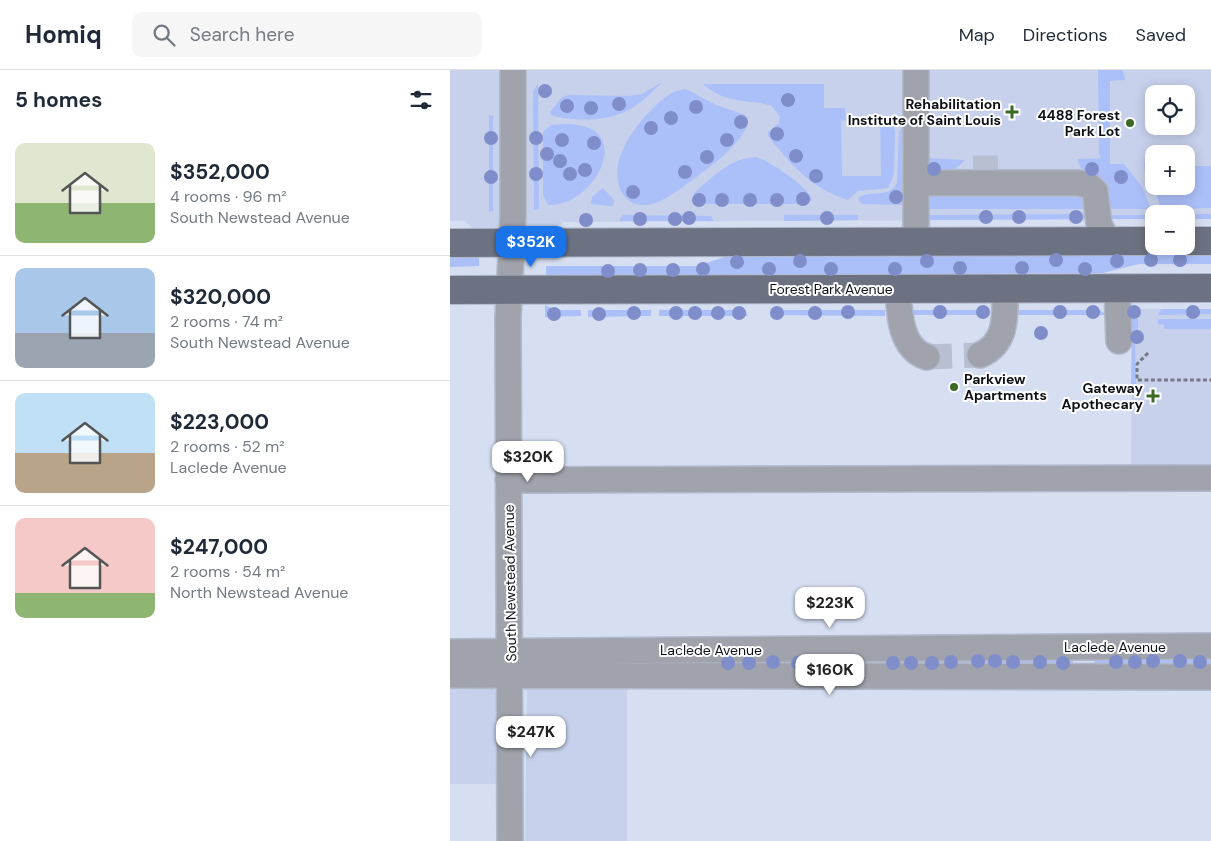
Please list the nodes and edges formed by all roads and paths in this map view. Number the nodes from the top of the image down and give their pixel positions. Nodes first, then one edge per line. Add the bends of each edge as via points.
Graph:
1 (513, 70) edge
2 (916, 70) edge
3 (973, 168) tunnel mouth
4 (953, 182) junction
5 (916, 183) junction
6 (1145, 241) edge
7 (1195, 241) edge
8 (1211, 241) edge
9 (916, 242) junction
10 (1108, 242) junction
11 (450, 243) edge
12 (512, 243) junction
13 (898, 288) junction
14 (1005, 288) junction
15 (1117, 288) junction
16 (1211, 288) edge
17 (509, 289) junction
18 (450, 290) edge
19 (1119, 341) dead end
20 (1148, 352) dead end
21 (980, 355) tunnel mouth
22 (927, 357) tunnel mouth
23 (1211, 380) edge
24 (1211, 478) edge
25 (508, 480) junction
26 (1211, 646) edge
27 (450, 652) edge
28 (511, 664) junction
29 (450, 675) edge
30 (1211, 676) edge
31 (510, 841) edge

1 - 12 street, South Newstead Avenue
2 - 5 street
3 - 4 street
4 - 5 street
4 - 10 street via 1011,175 1089,186 1095,191 1099,224
5 - 9 street
6 - 10 main road
7 - 8 main road
9 - 10 main road
9 - 12 main road
11 - 12 main road
12 - 17 street, South Newstead Avenue
13 - 14 main road, Forest Park Avenue
13 - 17 main road, Forest Park Avenue
13 - 22 street via 899,318 908,340 917,354
14 - 15 main road, Forest Park Avenue
14 - 21 street via 1005,317 999,340 993,350
15 - 16 main road, Forest Park Avenue
15 - 19 street
17 - 18 main road, Forest Park Avenue
17 - 25 street, South Newstead Avenue
20 - 23 path via 1137,364 1137,380
24 - 25 street
25 - 28 street, South Newstead Avenue
26 - 28 street, Laclede Avenue
27 - 28 street, Laclede Avenue
28 - 29 street, Laclede Avenue
28 - 30 street, Laclede Avenue
28 - 31 street, South Newstead Avenue

